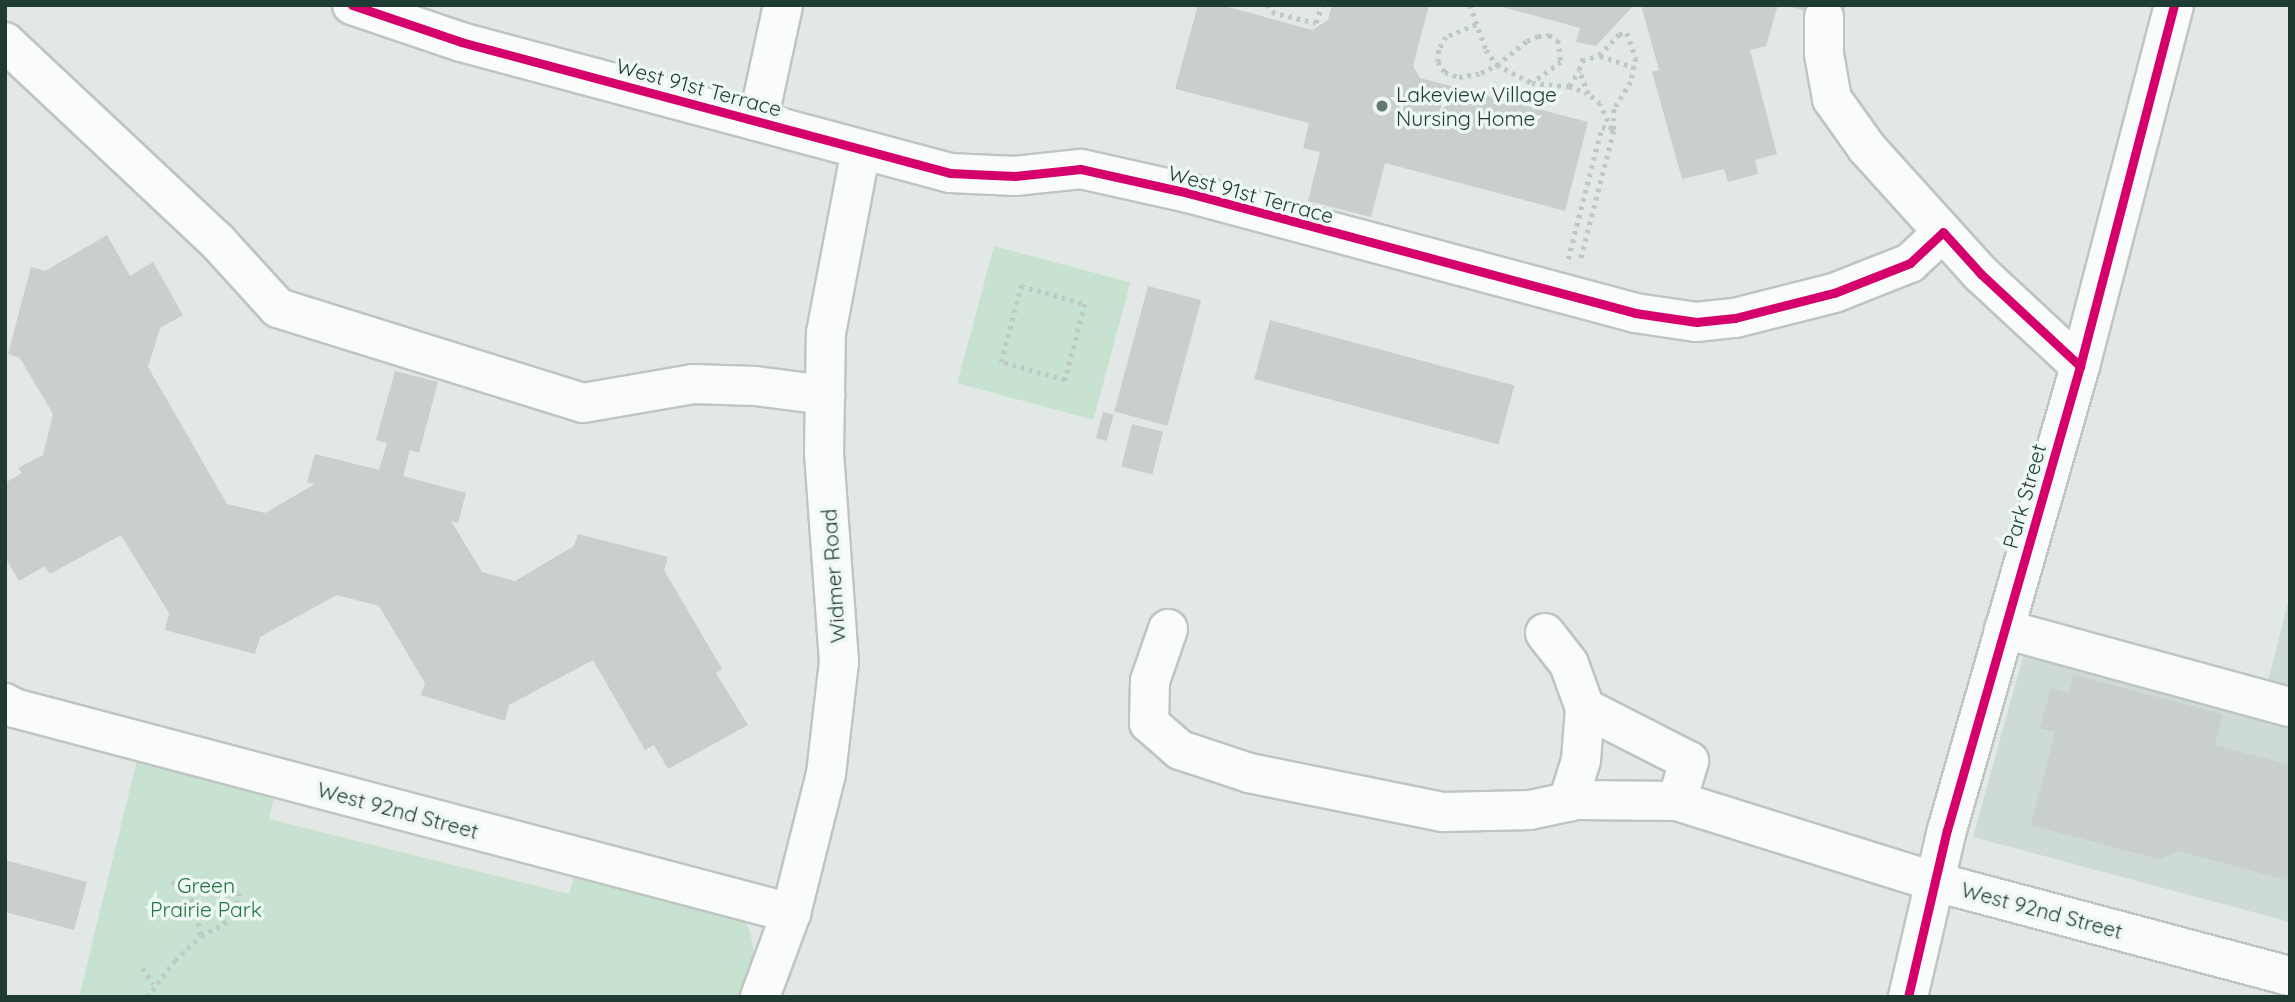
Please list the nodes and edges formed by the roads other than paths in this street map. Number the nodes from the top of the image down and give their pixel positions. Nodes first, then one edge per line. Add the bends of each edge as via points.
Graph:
1 (352, 5) edge
2 (783, 5) edge
3 (2175, 5) edge
4 (1824, 17) dead end
5 (5, 42) edge
6 (758, 121) junction
7 (861, 149) junction
8 (1943, 232) junction
9 (2080, 366) junction
10 (825, 395) junction
11 (1168, 629) dead end
12 (2004, 629) junction
13 (1545, 633) dead end
14 (5, 703) edge
15 (2290, 707) edge
16 (1584, 708) junction
17 (1677, 801) junction
18 (1568, 802) junction
19 (1936, 882) junction
20 (791, 913) junction
21 (2290, 976) edge
22 (760, 997) edge
23 (1908, 997) edge

1 - 6 street, West 91st Terrace via 461,42
2 - 6 street
3 - 9 street, Park Street
4 - 8 street via 1824,54 1832,99 1867,148
5 - 10 street via 219,242 278,308 583,403 693,384
6 - 7 street, West 91st Terrace
7 - 8 street, West 91st Terrace via 950,173 1015,176 1081,169 1188,193 1635,313 1696,322 1735,318 1834,293 1910,263
7 - 10 street, Widmer Road via 826,333
8 - 9 street
9 - 12 street, Park Street
10 - 20 street, Widmer Road via 824,455 839,662 826,774
11 - 18 street, West 92nd Street via 1150,681 1149,723 1180,750 1249,773 1443,813 1530,810
12 - 15 street
12 - 19 street, Park Street
13 - 16 street via 1569,664
14 - 20 street, West 92nd Street
16 - 17 street via 1689,761
16 - 18 street via 1581,760
17 - 18 street, West 92nd Street
17 - 19 street, West 92nd Street
19 - 21 street, West 92nd Street
19 - 23 street, Park Street
20 - 22 street, Widmer Road

